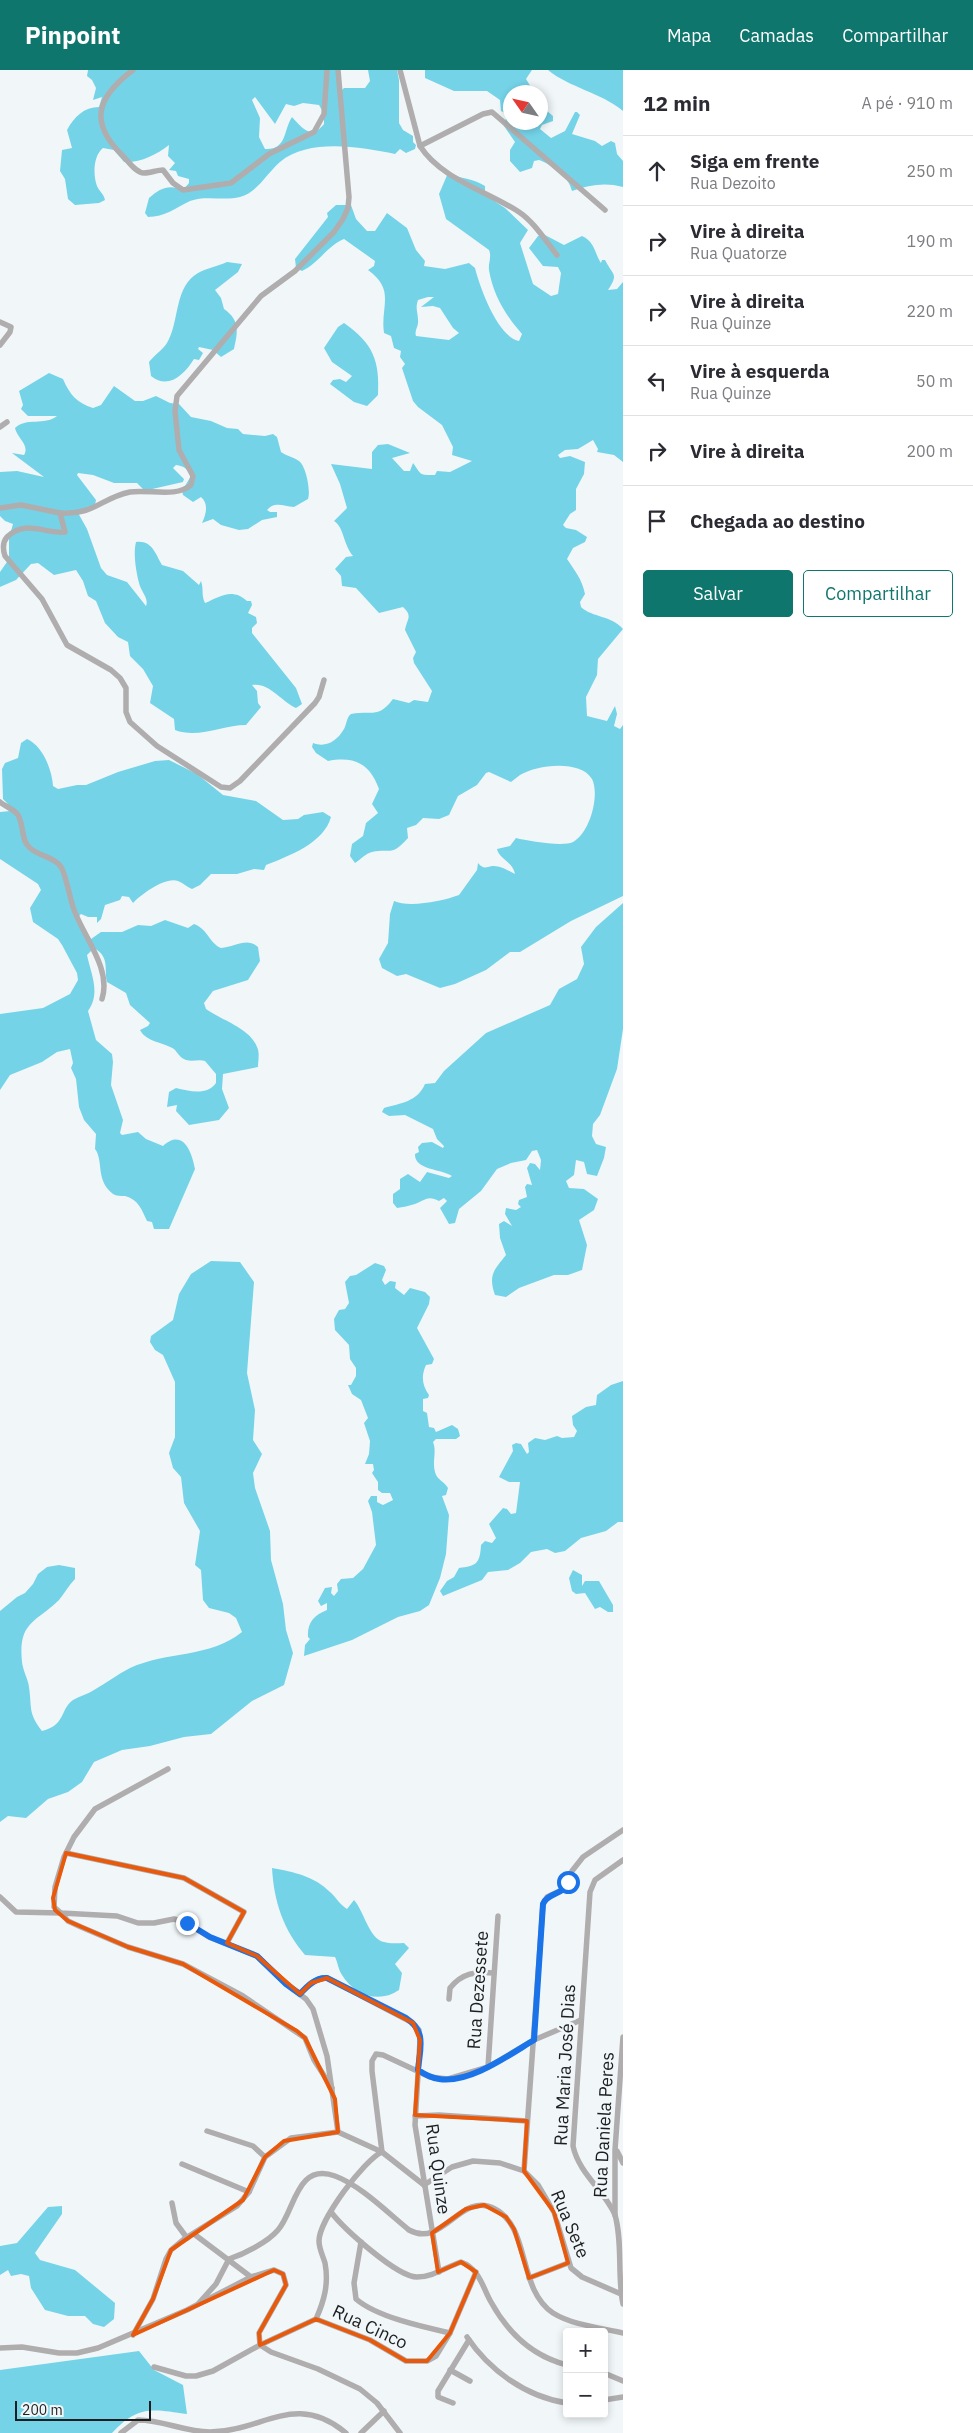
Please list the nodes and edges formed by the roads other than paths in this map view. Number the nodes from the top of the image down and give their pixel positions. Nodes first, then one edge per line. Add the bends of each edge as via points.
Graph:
1 (133, 70) edge
2 (327, 70) edge
3 (338, 70) edge
4 (400, 70) edge
5 (420, 146) junction
6 (605, 210) dead end
7 (557, 255) dead end
8 (0, 322) edge
9 (0, 345) edge
10 (7, 422) dead end
11 (0, 427) edge
12 (0, 508) edge
13 (60, 513) junction
14 (324, 680) dead end
15 (0, 802) edge
16 (102, 999) dead end
17 (168, 1768) dead end
18 (623, 1830) edge
19 (66, 1853) junction
20 (623, 1860) edge
21 (0, 1897) edge
22 (61, 1913) junction
23 (498, 1916) dead end
24 (227, 1943) junction
25 (494, 1973) junction
26 (300, 1994) junction
27 (448, 1999) dead end
28 (581, 2020) junction
29 (623, 2037) edge
30 (534, 2040) junction
31 (622, 2063) edge
32 (488, 2067) junction
33 (418, 2070) junction
34 (333, 2090) junction
35 (415, 2116) junction
36 (527, 2121) junction
37 (207, 2131) dead end
38 (338, 2132) junction
39 (616, 2150) junction
40 (382, 2152) junction
41 (265, 2157) junction
42 (623, 2163) edge
43 (182, 2164) dead end
44 (524, 2171) junction
45 (351, 2184) junction
46 (424, 2185) junction
47 (249, 2192) junction
48 (172, 2203) dead end
49 (331, 2212) junction
50 (615, 2215) junction
51 (432, 2233) junction
52 (194, 2234) junction
53 (187, 2238) junction
54 (361, 2242) junction
55 (229, 2259) junction
56 (568, 2263) junction
57 (439, 2272) junction
58 (476, 2272) junction
59 (252, 2277) junction
60 (529, 2278) junction
61 (621, 2294) junction
62 (198, 2304) junction
63 (623, 2304) edge
64 (316, 2319) junction
65 (450, 2333) junction
66 (623, 2333) edge
67 (133, 2335) junction
68 (260, 2344) junction
69 (0, 2348) edge
70 (563, 2364) edge
71 (154, 2367) dead end
72 (450, 2370) junction
73 (608, 2374) edge
74 (623, 2380) edge
75 (470, 2381) dead end
76 (623, 2397) edge
77 (608, 2399) edge
78 (563, 2402) edge
79 (453, 2403) dead end
80 (384, 2412) junction
81 (187, 2431) edge
82 (121, 2433) edge
83 (346, 2433) edge
84 (361, 2433) edge
85 (400, 2433) edge

1 - 2 street via 105,97 101,110 103,128 119,152 138,171 163,170 183,190 231,182 269,154 314,132 324,114
3 - 13 street via 348,208 334,232 295,271 261,296 177,396 175,412 179,450 193,476 191,485 176,491 129,492 83,512
4 - 5 street
5 - 6 street via 492,112
5 - 7 street via 427,156 454,177 519,212 534,225
8 - 9 street via 11,327
10 - 11 street
12 - 13 street via 21,505
13 - 14 street via 65,532 21,529 5,540 5,556 42,599 67,645 120,678 126,688 126,712 130,722 157,746 213,782 226,789 240,782 320,697
15 - 16 street via 17,814 30,849 63,869 74,909 93,945 103,976 105,989
17 - 19 street via 95,1809
18 - 30 street via 583,1857 564,1889 544,1901
19 - 22 street via 53,1898 56,1910
19 - 24 street via 184,1878 213,1894 244,1912
20 - 28 street, Rua Maria José Dias via 595,1880 590,1892
21 - 22 street via 16,1912
22 - 24 street via 117,1916 130,1922 148,1924 174,1919
22 - 34 street via 80,1927 128,1947 183,1964 243,1996 305,2038 314,2060
23 - 25 street, Rua Dezessete
24 - 26 street via 257,1956
25 - 27 street via 476,1971 466,1976 450,1988
25 - 32 street, Rua Dezessete
26 - 33 street, Rua Quinze via 311,1983 327,1978 406,2018 420,2034
26 - 34 street via 316,2016
28 - 30 street
28 - 50 street, Rua Maria José Dias via 573,2146 578,2162
29 - 31 street, Rua Daniela Peres
30 - 32 street
30 - 36 street
31 - 39 street, Rua Daniela Peres
32 - 33 street via 448,2079 430,2077
33 - 35 street, Rua Quinze
33 - 40 street via 383,2055 376,2054 372,2061
34 - 38 street
35 - 36 street via 439,2114
35 - 46 street, Rua Quinze
36 - 44 street
37 - 41 street via 253,2146
38 - 40 street
38 - 41 street via 291,2138
39 - 42 street
39 - 50 street, Rua Daniela Peres
40 - 45 street via 372,2157
40 - 46 street
41 - 47 street
43 - 47 street
44 - 46 street via 500,2163 473,2161 452,2167
44 - 56 street, Rua Sete via 554,2212
45 - 49 street
45 - 51 street via 409,2230 418,2234
45 - 55 street via 324,2173 306,2180 276,2233
46 - 51 street, Rua Quinze
47 - 52 street via 237,2206
48 - 53 street via 176,2223
49 - 54 street
49 - 64 street via 319,2238 326,2280 325,2296
50 - 61 street, Rua Maria José Dias via 620,2244
51 - 57 street, Rua Quinze
51 - 60 street via 473,2206 496,2209 514,2229
52 - 53 street
52 - 55 street
53 - 67 street via 168,2255 153,2299
54 - 57 street via 399,2270 413,2276
54 - 65 street via 354,2283 356,2299 404,2322
55 - 59 street
55 - 62 street via 216,2284
56 - 60 street
56 - 61 street, Rua Sete via 582,2277
57 - 58 street via 461,2262
58 - 65 street, Rua Cinco
58 - 70 street via 513,2335 535,2353
59 - 62 street
59 - 68 street via 274,2270 283,2274 286,2280 259,2333
60 - 66 street via 534,2292 552,2312
61 - 63 street, Rua Maria José Dias
62 - 67 street
64 - 65 street, Rua Cinco via 413,2362 427,2361 436,2356
64 - 68 street
67 - 69 street via 77,2353 13,2346
68 - 71 street via 213,2371 196,2376
68 - 80 street via 271,2352 360,2388
72 - 75 street
72 - 78 street via 468,2338 505,2377 536,2394
72 - 79 street via 438,2394
73 - 74 street
76 - 77 street
80 - 84 street
80 - 85 street
81 - 82 street via 138,2420
81 - 83 street via 234,2429 300,2412 322,2418

